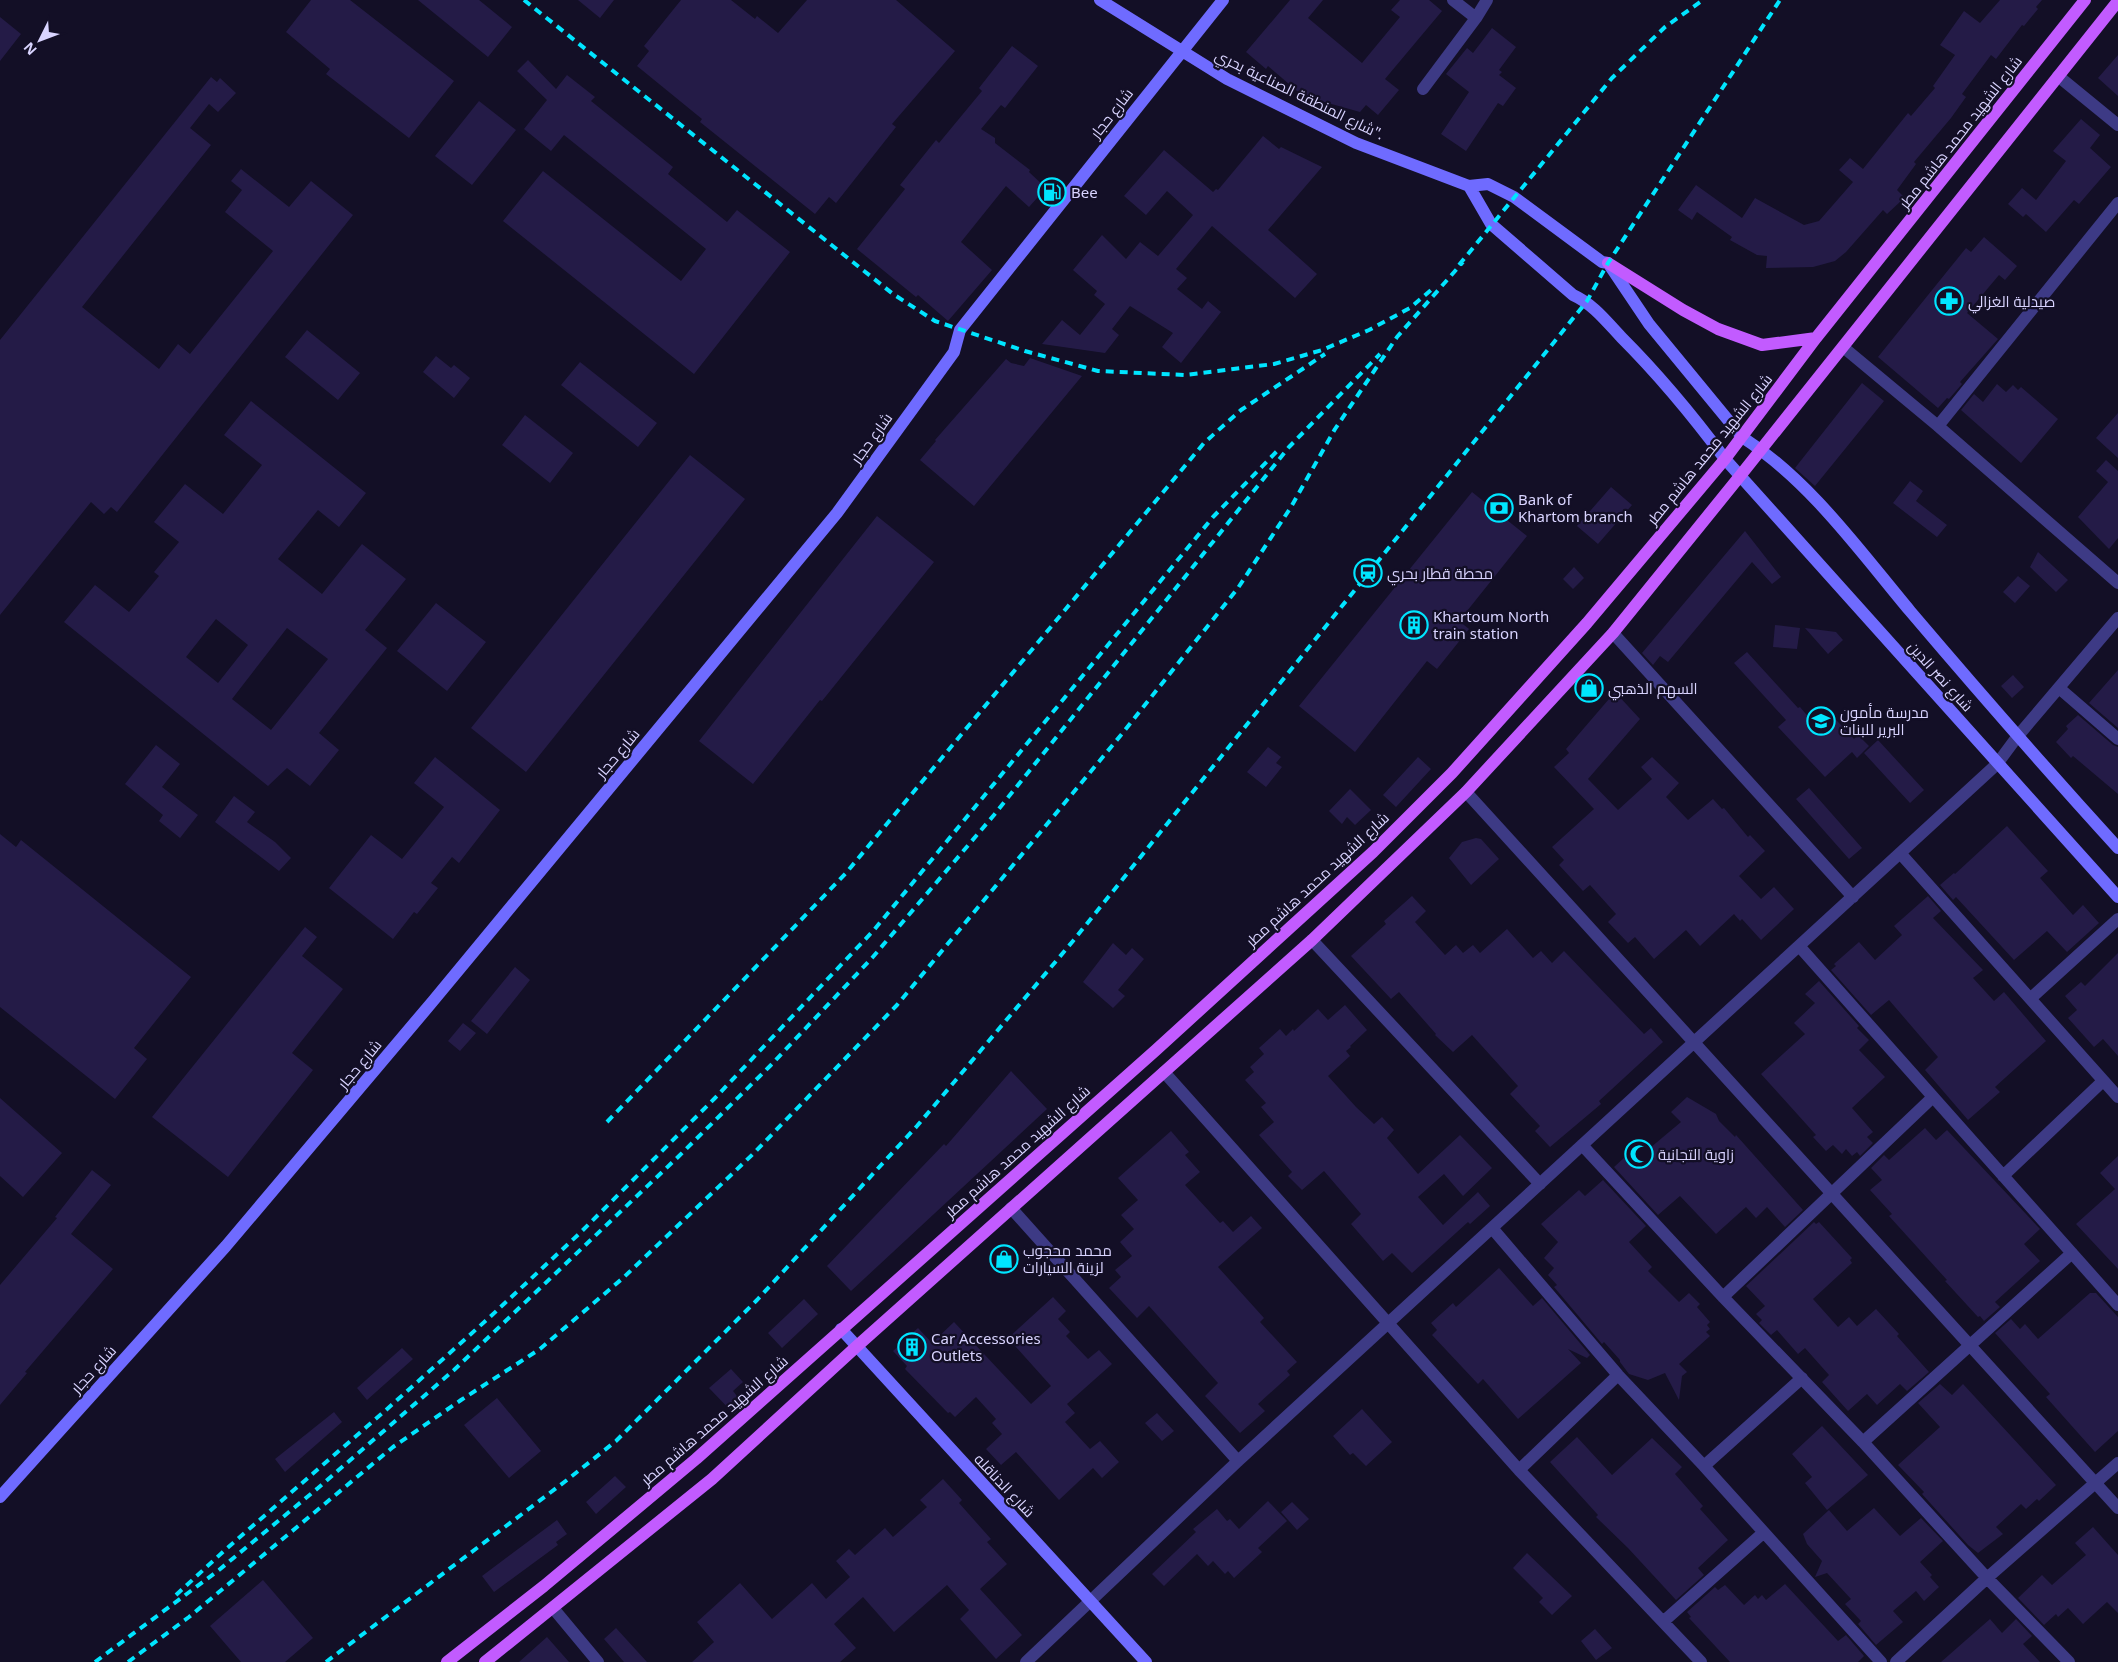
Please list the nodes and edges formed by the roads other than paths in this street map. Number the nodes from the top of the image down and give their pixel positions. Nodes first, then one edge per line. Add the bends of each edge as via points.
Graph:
1 (1100, 0) edge
2 (1222, 0) edge
3 (1453, 0) edge
4 (1487, 0) edge
5 (2085, 0) edge
6 (2118, 1) edge
7 (1476, 18) junction
8 (1181, 51) junction
9 (2058, 76) junction
10 (1423, 89) dead end
11 (2118, 125) edge
12 (1469, 186) junction
13 (2118, 204) edge
14 (1608, 263) junction
15 (1816, 338) junction
16 (1843, 347) junction
17 (1938, 426) junction
18 (1742, 437) junction
19 (1762, 450) junction
20 (1725, 459) junction
21 (1740, 476) junction
22 (2118, 583) edge
23 (2118, 618) edge
24 (1613, 633) junction
25 (2059, 688) junction
26 (2017, 737) junction
27 (2118, 739) edge
28 (1997, 764) junction
29 (1466, 792) junction
30 (2118, 848) edge
31 (1900, 853) junction
32 (1853, 896) junction
33 (2118, 897) edge
34 (2118, 919) edge
35 (1312, 940) junction
36 (1799, 946) junction
37 (2031, 998) junction
38 (1695, 1042) junction
39 (1164, 1072) junction
40 (2104, 1081) junction
41 (1933, 1097) junction
42 (2118, 1097) edge
43 (1582, 1145) junction
44 (2004, 1176) junction
45 (1540, 1184) junction
46 (1830, 1193) junction
47 (1011, 1208) junction
48 (1492, 1228) junction
49 (2072, 1253) junction
50 (1723, 1297) junction
51 (2118, 1305) edge
52 (1388, 1323) junction
53 (840, 1329) junction
54 (1969, 1346) junction
55 (856, 1347) junction
56 (1618, 1375) junction
57 (1802, 1378) junction
58 (1863, 1442) junction
59 (1238, 1461) junction
60 (2118, 1463) edge
61 (1704, 1466) junction
62 (1519, 1470) junction
63 (2095, 1483) junction
64 (0, 1497) edge
65 (2118, 1508) edge
66 (1764, 1534) junction
67 (1986, 1578) junction
68 (1091, 1603) junction
69 (553, 1608) junction
70 (1664, 1621) junction
71 (447, 1662) edge
72 (485, 1662) edge
73 (598, 1662) edge
74 (1026, 1662) edge
75 (1146, 1662) edge
76 (1701, 1662) edge
77 (1881, 1662) edge
78 (1896, 1662) edge
79 (2069, 1662) edge

1 - 8 street, شارع المنطقة الصناعية بحري".
2 - 8 street, شارع حجار
3 - 7 street
4 - 7 street
5 - 15 main road, شارع الشهيد محمد هاشم مطر
6 - 9 main road
7 - 10 street
8 - 12 street, شارع المنطقة الصناعية بحري". via 1227,80 1356,143
8 - 64 street, شارع حجار via 960,330 954,352 837,513 226,1246
9 - 11 street
9 - 16 main road
12 - 14 street, شارع المنطقة الصناعية بحري". via 1488,184 1514,197 1602,262
12 - 20 street via 1491,224 1573,295 1587,301 1640,356
13 - 17 street
14 - 15 main road via 1718,329 1762,344
14 - 18 street, شارع المنطقة الصناعية بحري". via 1649,324
15 - 18 main road, شارع الشهيد محمد هاشم مطر
16 - 17 street
16 - 19 main road
17 - 22 street
18 - 19 street, شارع المنطقة الصناعية بحري".
18 - 20 main road, شارع الشهيد محمد هاشم مطر
19 - 21 main road
19 - 26 street, شارع نصر الدين via 1812,496
20 - 21 street
20 - 53 main road, شارع الشهيد محمد هاشم مطر via 1574,638 1452,774 1373,852 1156,1050
21 - 24 main road
21 - 28 street, شارع نصر الدين
23 - 25 street
24 - 29 main road
24 - 32 street
25 - 26 street
25 - 27 street
26 - 28 street
26 - 30 street, شارع نصر الدين
28 - 31 street
28 - 33 street, شارع نصر الدين
29 - 35 main road
29 - 38 street
31 - 32 street
31 - 37 street
32 - 36 street
34 - 37 street
35 - 39 main road
35 - 45 street
36 - 38 street
36 - 41 street
37 - 40 street
38 - 43 street
38 - 46 street
39 - 47 main road
39 - 52 street
40 - 42 street
40 - 44 street
41 - 44 street
41 - 46 street
43 - 45 street
43 - 50 street
44 - 49 street
45 - 48 street
46 - 50 street
46 - 54 street
47 - 55 main road
47 - 59 street
48 - 52 street
48 - 56 street
49 - 51 street
49 - 54 street
50 - 57 street
52 - 59 street
52 - 62 street
53 - 55 street, شارع الدناقله
53 - 71 main road, شارع الشهيد محمد هاشم مطر via 696,1459
54 - 58 street
54 - 63 street
55 - 68 street, شارع الدناقله
55 - 69 main road via 712,1479
56 - 61 street
56 - 62 street
57 - 58 street
57 - 61 street
58 - 67 street
59 - 68 street
60 - 63 street
61 - 66 street
62 - 70 street
63 - 65 street
63 - 67 street
66 - 70 street
66 - 77 street
67 - 78 street
67 - 79 street
68 - 74 street
68 - 75 street, شارع الدناقله
69 - 72 main road
69 - 73 street
70 - 76 street

